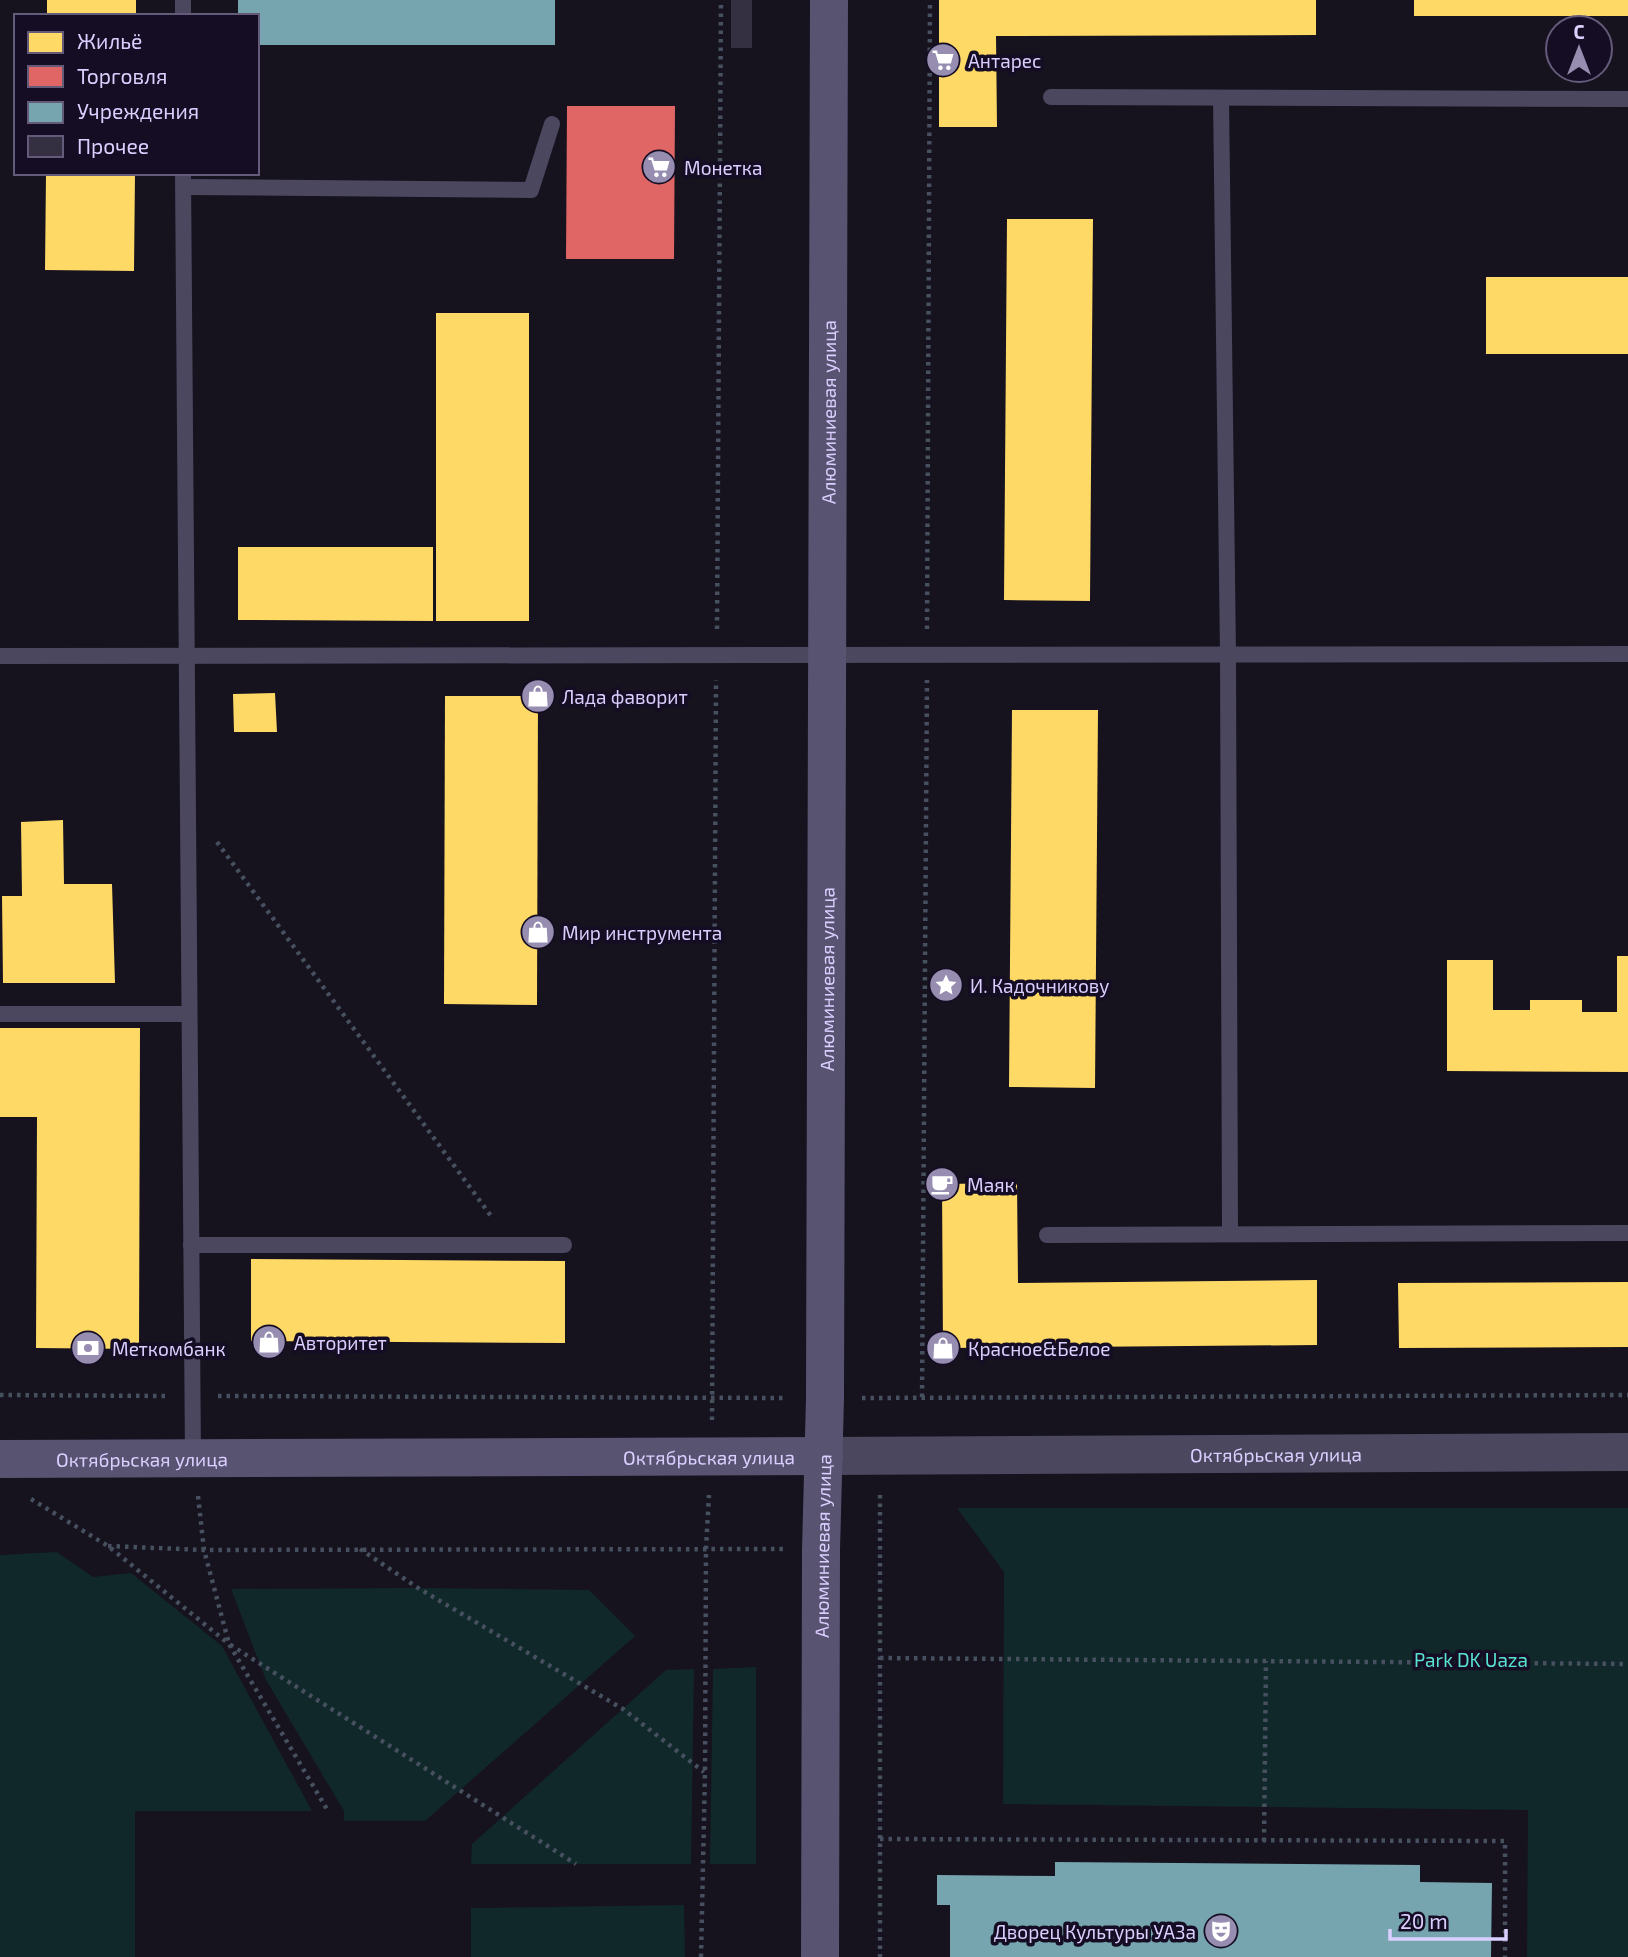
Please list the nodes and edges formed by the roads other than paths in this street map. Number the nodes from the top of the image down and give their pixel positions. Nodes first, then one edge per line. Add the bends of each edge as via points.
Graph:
1 (829, 0) edge
2 (1051, 97) dead end
3 (1221, 98) junction
4 (1628, 99) edge
5 (552, 124) dead end
6 (184, 180) edge
7 (1628, 654) edge
8 (1228, 655) junction
9 (0, 656) edge
10 (186, 656) junction
11 (827, 656) junction
12 (0, 1014) edge
13 (189, 1014) junction
14 (1628, 1233) edge
15 (1230, 1234) junction
16 (1047, 1235) dead end
17 (191, 1245) junction
18 (564, 1245) dead end
19 (1628, 1452) edge
20 (824, 1456) junction
21 (193, 1458) junction
22 (0, 1459) edge
23 (820, 1957) edge

1 - 11 main road, Алюминиевая улица
2 - 3 lane
3 - 4 lane
3 - 8 lane
5 - 6 lane via 531,190
6 - 10 lane
7 - 8 lane
8 - 11 lane
8 - 15 lane
9 - 10 lane
10 - 11 lane
10 - 13 lane
11 - 20 main road, Алюминиевая улица
12 - 13 lane
13 - 17 lane
14 - 15 lane
15 - 16 lane
17 - 18 lane
17 - 21 lane
19 - 20 street, Октябрьская улица
20 - 21 main road, Октябрьская улица
20 - 23 main road, Алюминиевая улица
21 - 22 main road, Октябрьская улица

